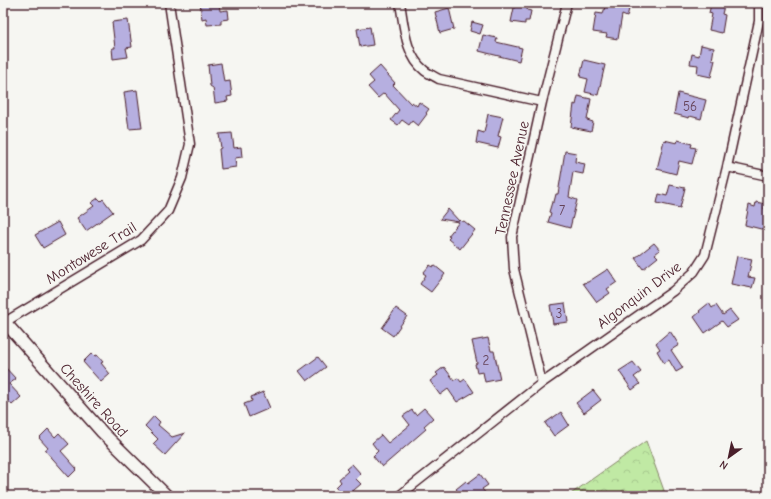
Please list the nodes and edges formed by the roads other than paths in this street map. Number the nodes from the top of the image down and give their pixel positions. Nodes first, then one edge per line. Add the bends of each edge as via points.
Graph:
1 (169, 3) edge
2 (400, 3) edge
3 (567, 3) edge
4 (759, 3) edge
5 (542, 102) junction
6 (727, 167) junction
7 (768, 176) edge
8 (4, 321) edge
9 (542, 383) junction
10 (167, 496) edge
11 (399, 496) edge

1 - 8 street, Montowese Trail via 190,144 182,178 168,211 141,240
2 - 5 street via 413,57 424,70 439,78
3 - 5 street, Tennessee Avenue
4 - 6 street, Algonquin Drive via 759,21
5 - 9 street, Tennessee Avenue via 512,237 514,269
6 - 7 street
6 - 9 street, Algonquin Drive via 704,255 694,272 673,291
8 - 10 street, Cheshire Road via 102,432
9 - 11 street, Algonquin Drive

